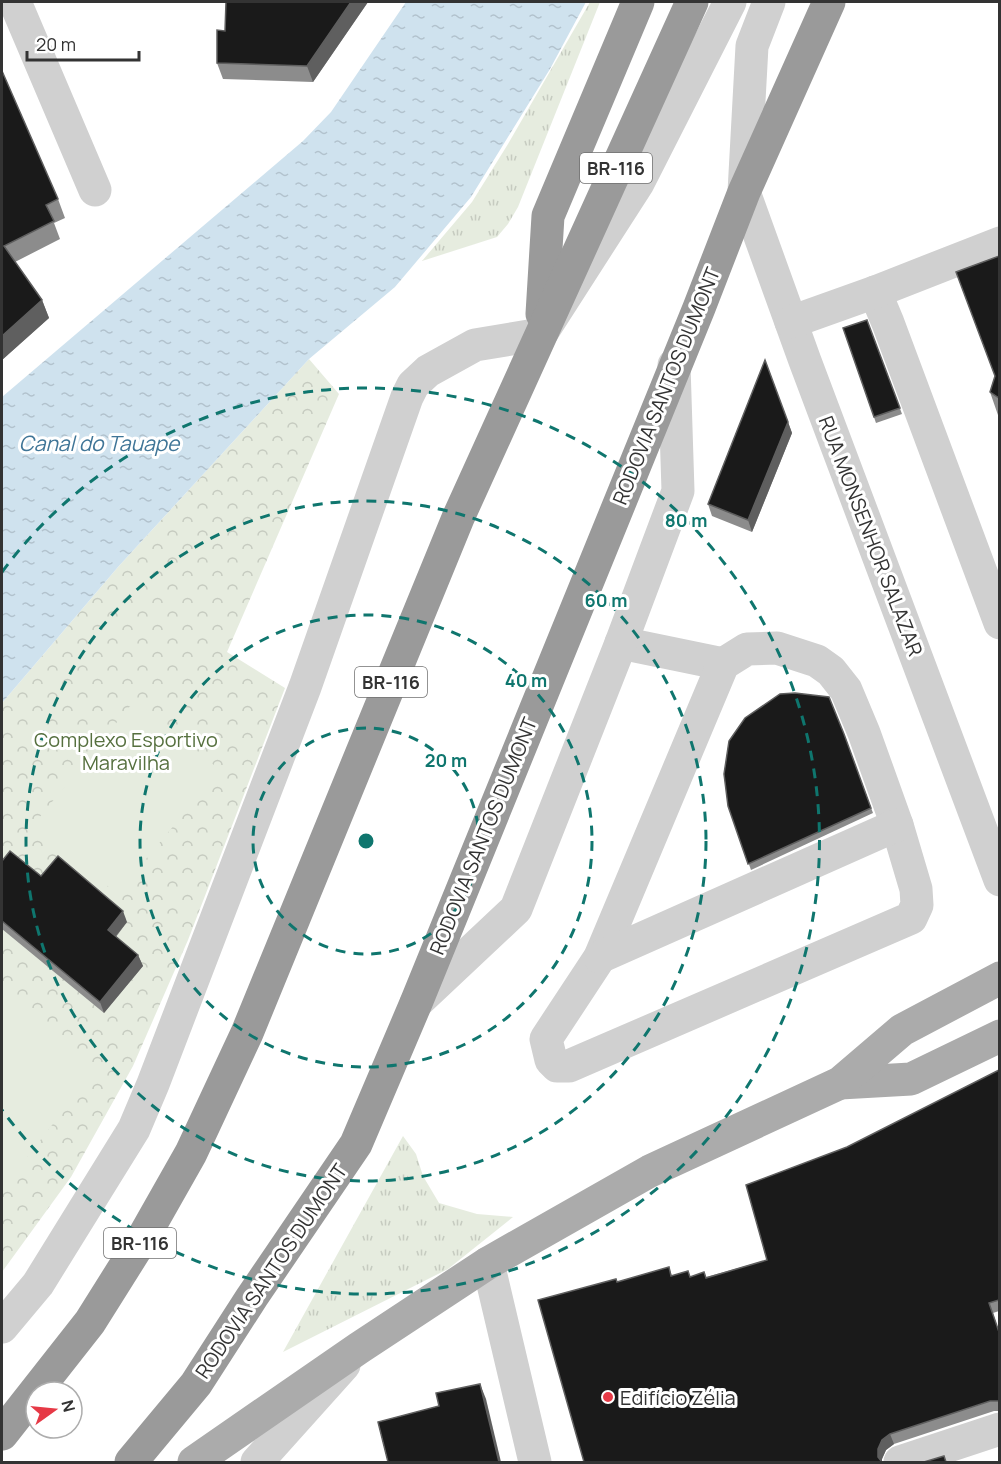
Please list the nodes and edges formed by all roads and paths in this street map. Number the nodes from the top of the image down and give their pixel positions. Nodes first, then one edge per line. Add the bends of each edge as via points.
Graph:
1 (15, 2) edge
2 (638, 2) edge
3 (692, 2) edge
4 (730, 2) edge
5 (769, 2) edge
6 (829, 2) edge
7 (95, 190) dead end
8 (744, 192) junction
9 (999, 243) edge
10 (875, 292) junction
11 (791, 322) junction
12 (541, 334) junction
13 (674, 365) junction
14 (999, 623) edge
15 (621, 643) junction
16 (723, 664) junction
17 (897, 825) junction
18 (999, 880) edge
19 (600, 957) junction
20 (999, 978) edge
21 (416, 1003) junction
22 (999, 1036) edge
23 (840, 1083) junction
24 (488, 1263) junction
25 (2, 1327) edge
26 (359, 1348) junction
27 (999, 1429) edge
28 (2, 1434) edge
29 (260, 1461) edge
30 (131, 1462) edge
31 (194, 1462) edge
32 (535, 1462) edge
33 (900, 1462) edge

1 - 7 street
2 - 12 highway via 548,216
3 - 12 highway, BR-116
4 - 12 street via 638,183
5 - 8 street via 752,46
6 - 8 highway, RODOVIA SANTOS DUMONT
8 - 11 street, RUA MONSENHOR SALAZAR
8 - 13 highway, RODOVIA SANTOS DUMONT
9 - 10 street
10 - 11 street
10 - 14 street
11 - 18 street, RUA MONSENHOR SALAZAR
12 - 25 street via 475,345 428,371 413,385 305,687 134,1129 38,1284
12 - 28 highway, BR-116 via 458,518 247,1033 190,1153 90,1322
13 - 15 street via 678,491
13 - 21 highway, RODOVIA SANTOS DUMONT
15 - 16 street
15 - 21 street via 516,909
16 - 17 street via 747,650 777,648 817,661 831,671 846,690
16 - 19 street
17 - 19 street
17 - 19 street via 916,889 917,905 911,918 569,1066 558,1066 551,1060 546,1039
20 - 23 main road via 902,1030
21 - 30 highway, RODOVIA SANTOS DUMONT via 356,1144 196,1384
22 - 23 main road via 911,1079
23 - 24 main road via 650,1172
24 - 26 main road
24 - 32 street
26 - 29 street
26 - 31 main road
27 - 33 street

